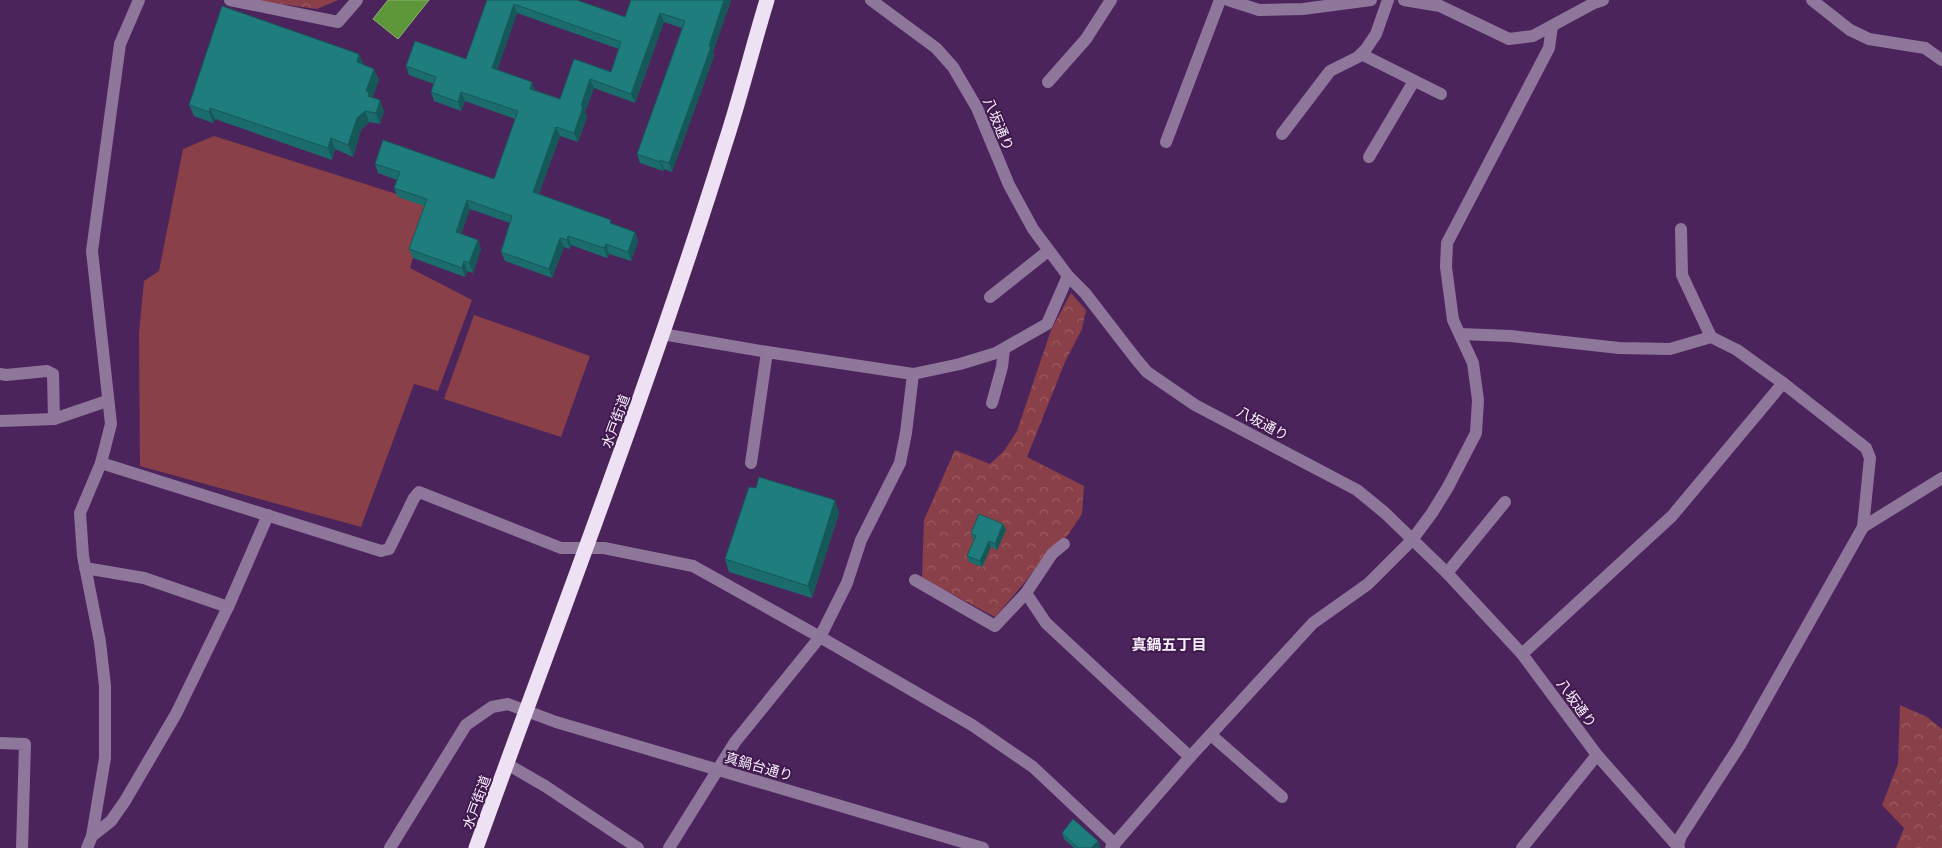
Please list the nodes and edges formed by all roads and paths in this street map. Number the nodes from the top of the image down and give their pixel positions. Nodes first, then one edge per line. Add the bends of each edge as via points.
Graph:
1 (139, 0) edge
2 (230, 0) edge
3 (357, 0) edge
4 (767, 0) edge
5 (871, 0) edge
6 (1111, 0) edge
7 (1220, 0) edge
8 (1228, 0) edge
9 (1371, 0) edge
10 (1388, 0) edge
11 (1404, 0) edge
12 (1603, 0) edge
13 (1812, 0) edge
14 (1552, 26) junction
15 (1361, 54) junction
16 (1942, 60) edge
17 (1414, 81) junction
18 (1048, 82) dead end
19 (1441, 94) dead end
20 (1282, 134) dead end
21 (1166, 142) dead end
22 (1369, 157) dead end
23 (1681, 229) dead end
24 (1048, 251) junction
25 (1068, 276) junction
26 (990, 297) dead end
27 (662, 334) junction
28 (1460, 334) junction
29 (1711, 337) junction
30 (1004, 349) junction
31 (767, 352) junction
32 (0, 374) edge
33 (913, 374) junction
34 (1783, 383) junction
35 (107, 401) junction
36 (992, 403) dead end
37 (54, 419) junction
38 (0, 421) edge
39 (101, 463) junction
40 (751, 464) dead end
41 (1942, 478) edge
42 (1505, 502) dead end
43 (268, 515) junction
44 (1863, 527) junction
45 (1412, 540) junction
46 (1064, 544) dead end
47 (586, 549) junction
48 (85, 568) junction
49 (1447, 573) junction
50 (915, 580) dead end
51 (1026, 593) junction
52 (228, 607) junction
53 (820, 637) junction
54 (1522, 654) junction
55 (527, 710) junction
56 (1211, 736) junction
57 (0, 743) edge
58 (1597, 755) junction
59 (1190, 757) junction
60 (507, 764) junction
61 (719, 770) junction
62 (1282, 797) dead end
63 (89, 842) edge
64 (1113, 846) edge
65 (22, 848) edge
66 (390, 848) edge
67 (476, 848) edge
68 (638, 848) edge
69 (669, 848) edge
70 (983, 848) edge
71 (1522, 848) edge
72 (1678, 848) edge

1 - 35 street via 120,44 92,251
2 - 3 street via 338,22
4 - 27 highway, 水戸街道 via 725,145
5 - 24 street, 八坂通り via 936,48 954,68 985,124 1009,185
6 - 18 street via 1086,40
7 - 21 street
8 - 9 street via 1259,10 1303,9
10 - 15 street via 1376,34
11 - 14 street via 1440,6 1509,39 1533,36
12 - 14 street
13 - 16 street via 1850,30 1869,39 1925,48
14 - 28 street via 1548,48 1447,243 1446,268 1453,320
15 - 17 street
15 - 20 street via 1330,71
17 - 19 street
17 - 22 street
23 - 29 street via 1682,275
24 - 25 street, 八坂通り
24 - 26 street
25 - 30 street via 1047,324
25 - 45 street, 八坂通り via 1147,372 1195,405 1357,490
27 - 31 street
27 - 47 highway, 水戸街道
28 - 29 street via 1512,336 1619,348 1670,349
28 - 45 street via 1473,363 1478,400 1476,433 1448,487
29 - 34 street via 1737,350
30 - 33 street via 960,364
30 - 36 street
31 - 33 street
31 - 40 street
32 - 37 street via 47,371 53,374
33 - 53 street via 900,463 861,540 847,583
34 - 44 street via 1866,448 1870,458
34 - 54 street via 1672,516
35 - 37 street
35 - 39 street via 111,424
37 - 38 street
39 - 43 street
39 - 48 street via 80,513
41 - 44 street
42 - 49 street
43 - 47 street via 381,551 389,548 419,492 561,548
43 - 52 street
44 - 72 street via 1740,745 1681,836
45 - 49 street, 八坂通り
45 - 56 street via 1368,584 1313,623
46 - 51 street via 1052,554
47 - 53 street via 604,548 693,566
47 - 55 highway, 水戸街道
48 - 52 street via 144,578
48 - 63 street via 105,686 105,758
49 - 54 street, 八坂通り
50 - 51 street via 995,626
51 - 59 street via 1046,623
52 - 63 street via 176,714 125,801 111,821
53 - 61 street via 735,742
53 - 64 street via 972,725 1033,767
54 - 58 street, 八坂通り
55 - 60 highway, 水戸街道
55 - 61 street, 真鍋台通り via 556,722
55 - 66 street, 真鍋台通り via 508,704 492,707 466,725
56 - 59 street
56 - 62 street
57 - 65 street via 25,744
58 - 71 street
58 - 72 street, 八坂通り
59 - 64 street
60 - 67 highway, 水戸街道
60 - 68 street
61 - 69 street
61 - 70 street, 真鍋台通り

